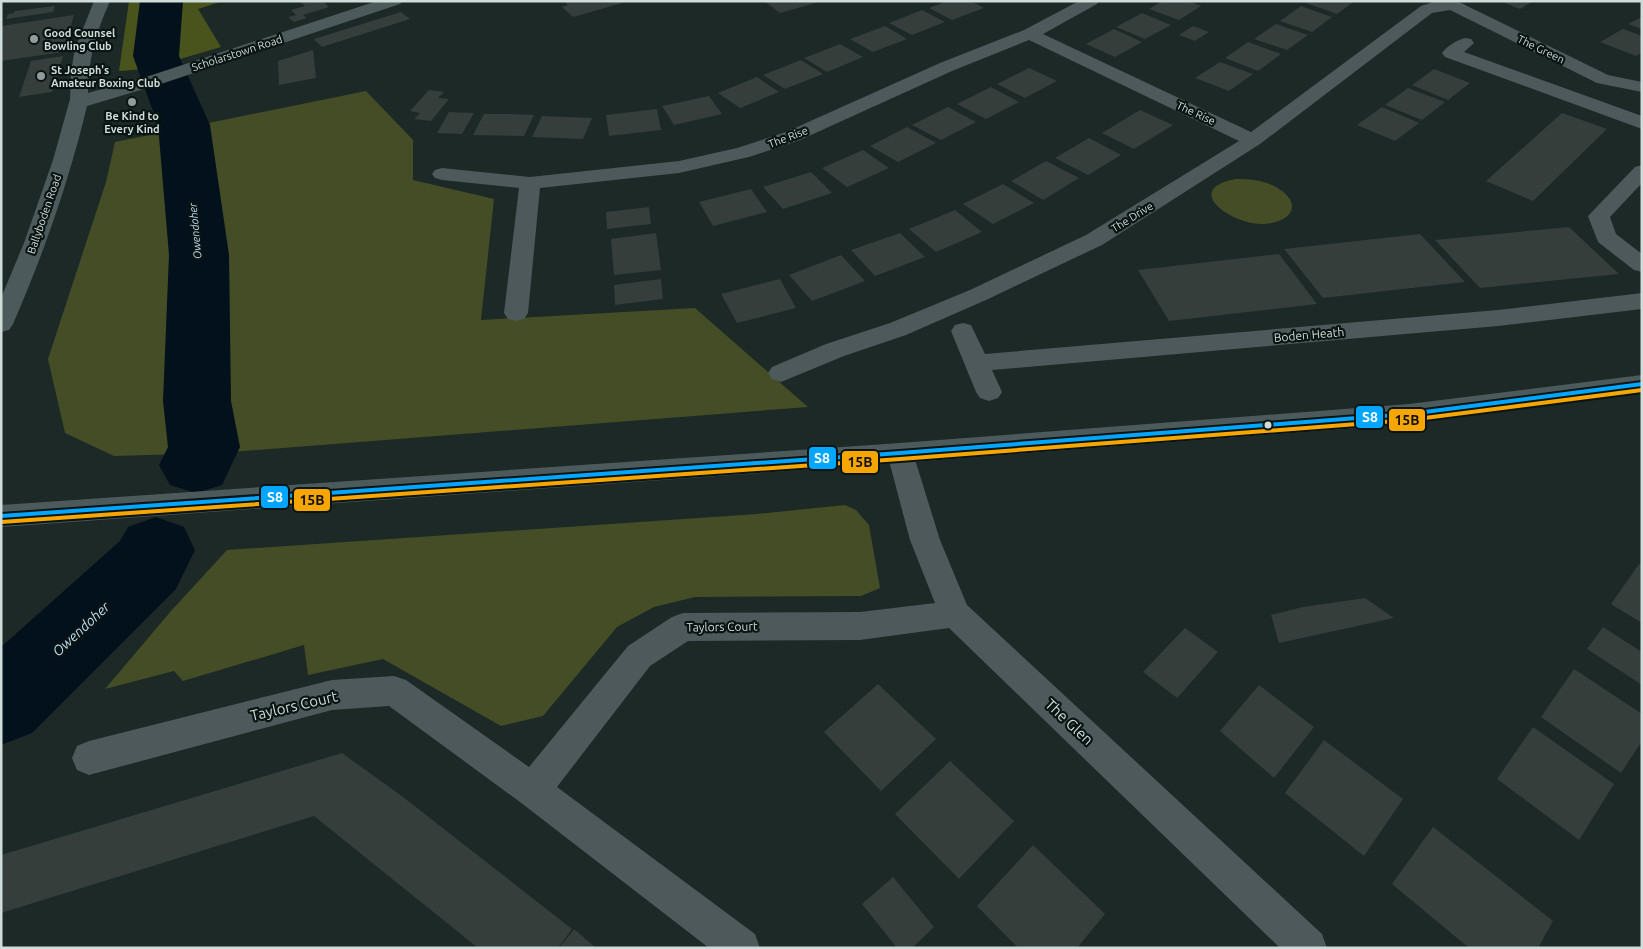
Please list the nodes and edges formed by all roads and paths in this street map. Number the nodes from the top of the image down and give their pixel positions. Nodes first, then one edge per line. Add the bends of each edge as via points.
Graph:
1 (102, 1) edge
2 (394, 1) edge
3 (1091, 1) edge
4 (1448, 3) edge
5 (1030, 34) junction
6 (1465, 43) dead end
7 (1642, 87) edge
8 (79, 102) junction
9 (1642, 123) edge
10 (1253, 140) junction
11 (1642, 171) edge
12 (442, 174) dead end
13 (530, 183) junction
14 (1642, 265) edge
15 (1642, 301) edge
16 (516, 313) dead end
17 (1, 324) edge
18 (962, 331) dead end
19 (976, 363) junction
20 (781, 373) dead end
21 (1642, 384) edge
22 (988, 392) dead end
23 (900, 453) junction
24 (1, 516) edge
25 (955, 614) junction
26 (89, 758) dead end
27 (532, 790) junction
28 (741, 948) edge
29 (1308, 948) edge

1 - 8 main road, Ballyboden Road via 88,32 80,66
2 - 8 main road, Scholarstown Road via 163,78
3 - 5 street, The Rise
4 - 7 street, The Green via 1603,79
4 - 10 street, The Drive via 1427,9
5 - 10 street, The Rise
5 - 13 street, The Rise via 946,67 794,136 742,154 679,167
6 - 9 street via 1451,54
8 - 17 main road, Ballyboden Road via 51,198 17,291
10 - 20 street, The Drive via 1094,240 898,329 835,350
11 - 14 street via 1598,216 1606,236
12 - 13 street, The Rise
13 - 16 street via 517,276
15 - 19 street, Boden Heath via 1498,318
18 - 19 street
19 - 22 street
21 - 23 main road via 1409,414
23 - 24 main road
23 - 25 street, The Glen via 925,540
25 - 27 street, Taylors Court via 860,626 683,626 639,656
25 - 29 street, The Glen
26 - 27 street, Taylors Court via 332,695 394,691
27 - 28 street, Taylors Court

